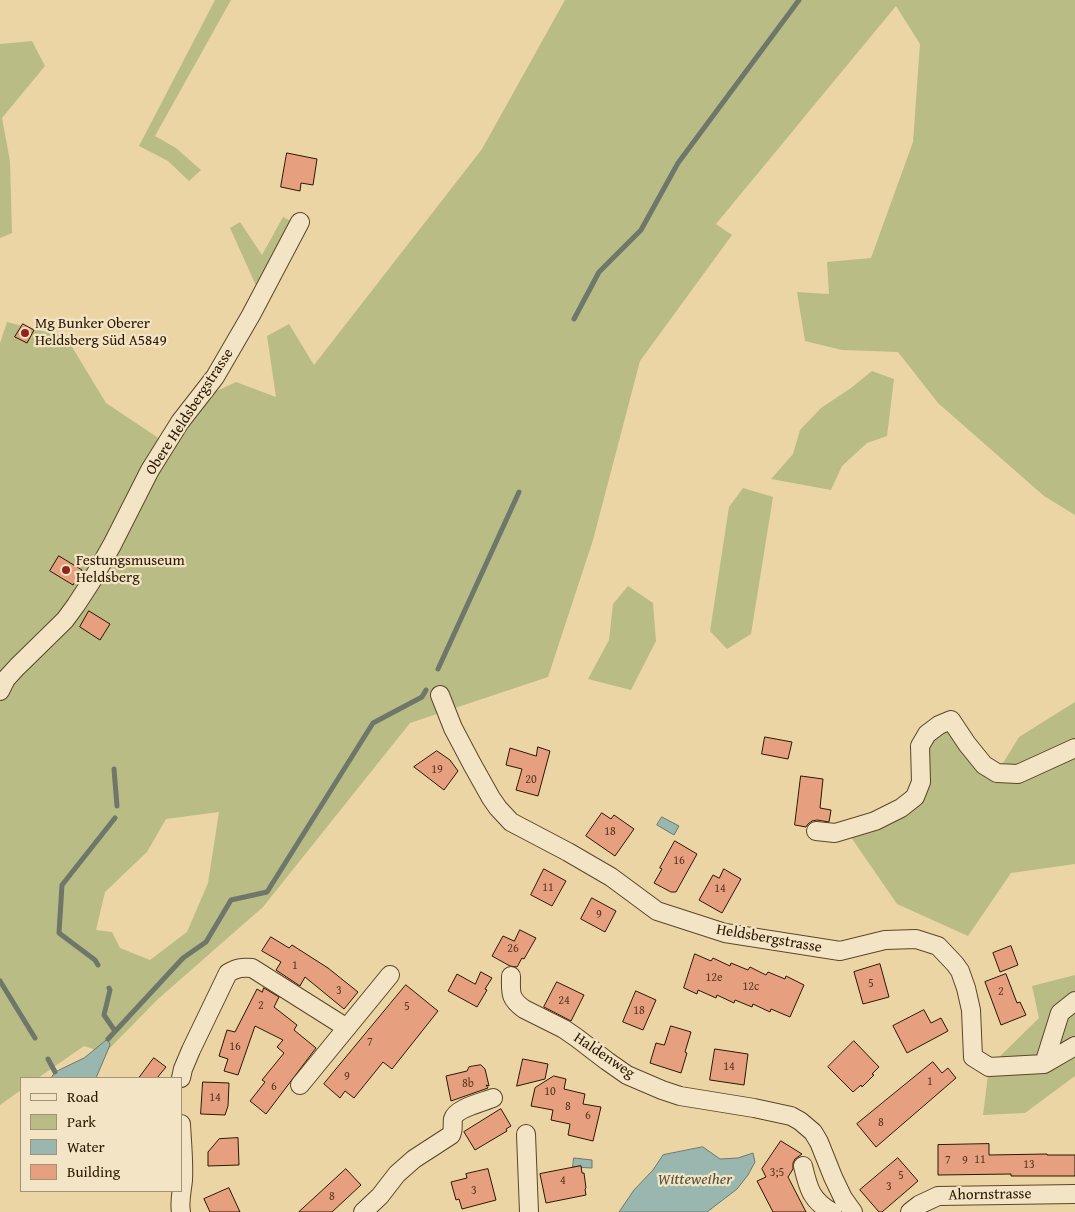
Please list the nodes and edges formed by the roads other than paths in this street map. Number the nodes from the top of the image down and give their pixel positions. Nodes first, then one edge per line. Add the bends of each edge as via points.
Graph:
1 (300, 222) dead end
2 (0, 691) edge
3 (440, 695) dead end
4 (1075, 748) edge
5 (816, 831) dead end
6 (390, 976) dead end
7 (511, 976) dead end
8 (1075, 1001) edge
9 (347, 1028) junction
10 (1075, 1046) edge
11 (1044, 1064) junction
12 (181, 1077) edge
13 (300, 1085) dead end
14 (493, 1098) dead end
15 (526, 1134) dead end
16 (182, 1137) edge
17 (803, 1166) dead end
18 (182, 1188) edge
19 (181, 1192) edge
20 (1075, 1194) edge
21 (181, 1212) edge
22 (363, 1212) edge
23 (529, 1212) edge
24 (832, 1212) edge
25 (852, 1212) edge
26 (910, 1212) edge

1 - 2 street, Obere Heldsbergstrasse via 215,377 180,422 150,470 91,582 65,620 17,667
3 - 11 street, Heldsbergstrasse via 472,764 495,803 511,822 611,877 657,912 724,934 840,951 885,940 916,939 938,946 960,972 966,988 973,1057 989,1067
4 - 5 street via 1018,774 997,773 984,765 951,720 928,734 920,746 921,782 915,797 875,821 835,833
6 - 9 street
7 - 25 street, Haldenweg via 511,992 518,1005 564,1029 628,1075 680,1096 791,1116 806,1125 819,1142
8 - 11 street via 1060,1014
9 - 12 street via 252,968 236,968 228,973
9 - 13 street
10 - 11 street, Heldsbergstrasse
14 - 22 street via 457,1113 451,1135 414,1159
15 - 23 street
16 - 18 street
17 - 24 street via 811,1193 819,1204
19 - 21 street
20 - 26 street, Ahornstrasse via 938,1196

